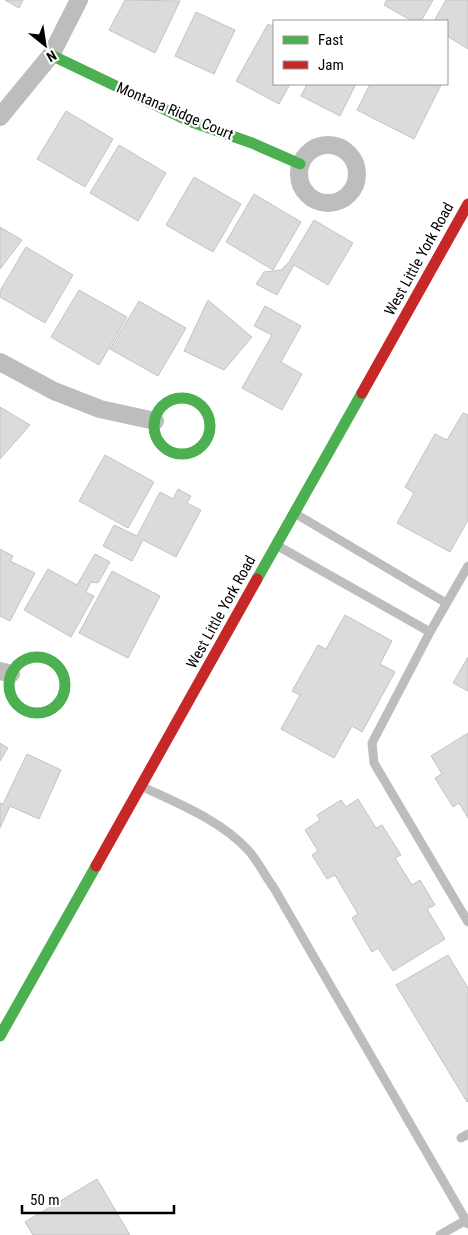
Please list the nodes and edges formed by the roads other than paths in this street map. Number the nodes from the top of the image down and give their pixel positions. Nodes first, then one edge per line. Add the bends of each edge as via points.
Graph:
1 (79, 0) edge
2 (51, 55) junction
3 (0, 117) edge
4 (300, 164) dead end
5 (468, 204) edge
6 (0, 362) edge
7 (155, 420) junction
8 (294, 513) junction
9 (276, 544) junction
10 (468, 566) edge
11 (446, 603) junction
12 (430, 632) junction
13 (6, 673) edge
14 (141, 786) junction
15 (468, 922) edge
16 (0, 1036) edge
17 (467, 1221) edge
18 (440, 1235) edge

1 - 2 street
2 - 3 street
2 - 4 main road, Montana Ridge Court via 189,120
5 - 8 main road, West Little York Road
6 - 7 street via 54,391 100,409
7 - 7 main road via 157,438 169,451 177,453 195,451 207,438 210,428 209,419 199,404 181,398 164,405
8 - 9 main road, West Little York Road
8 - 11 lane
9 - 12 lane
9 - 14 main road, West Little York Road
10 - 11 lane
11 - 12 lane
12 - 15 lane via 372,743 374,763
13 - 13 main road via 10,694 22,709 31,713 50,710 63,696 65,679 62,671 48,660 31,658
14 - 16 main road, West Little York Road
14 - 17 lane via 227,831 249,851 274,888
17 - 18 lane

